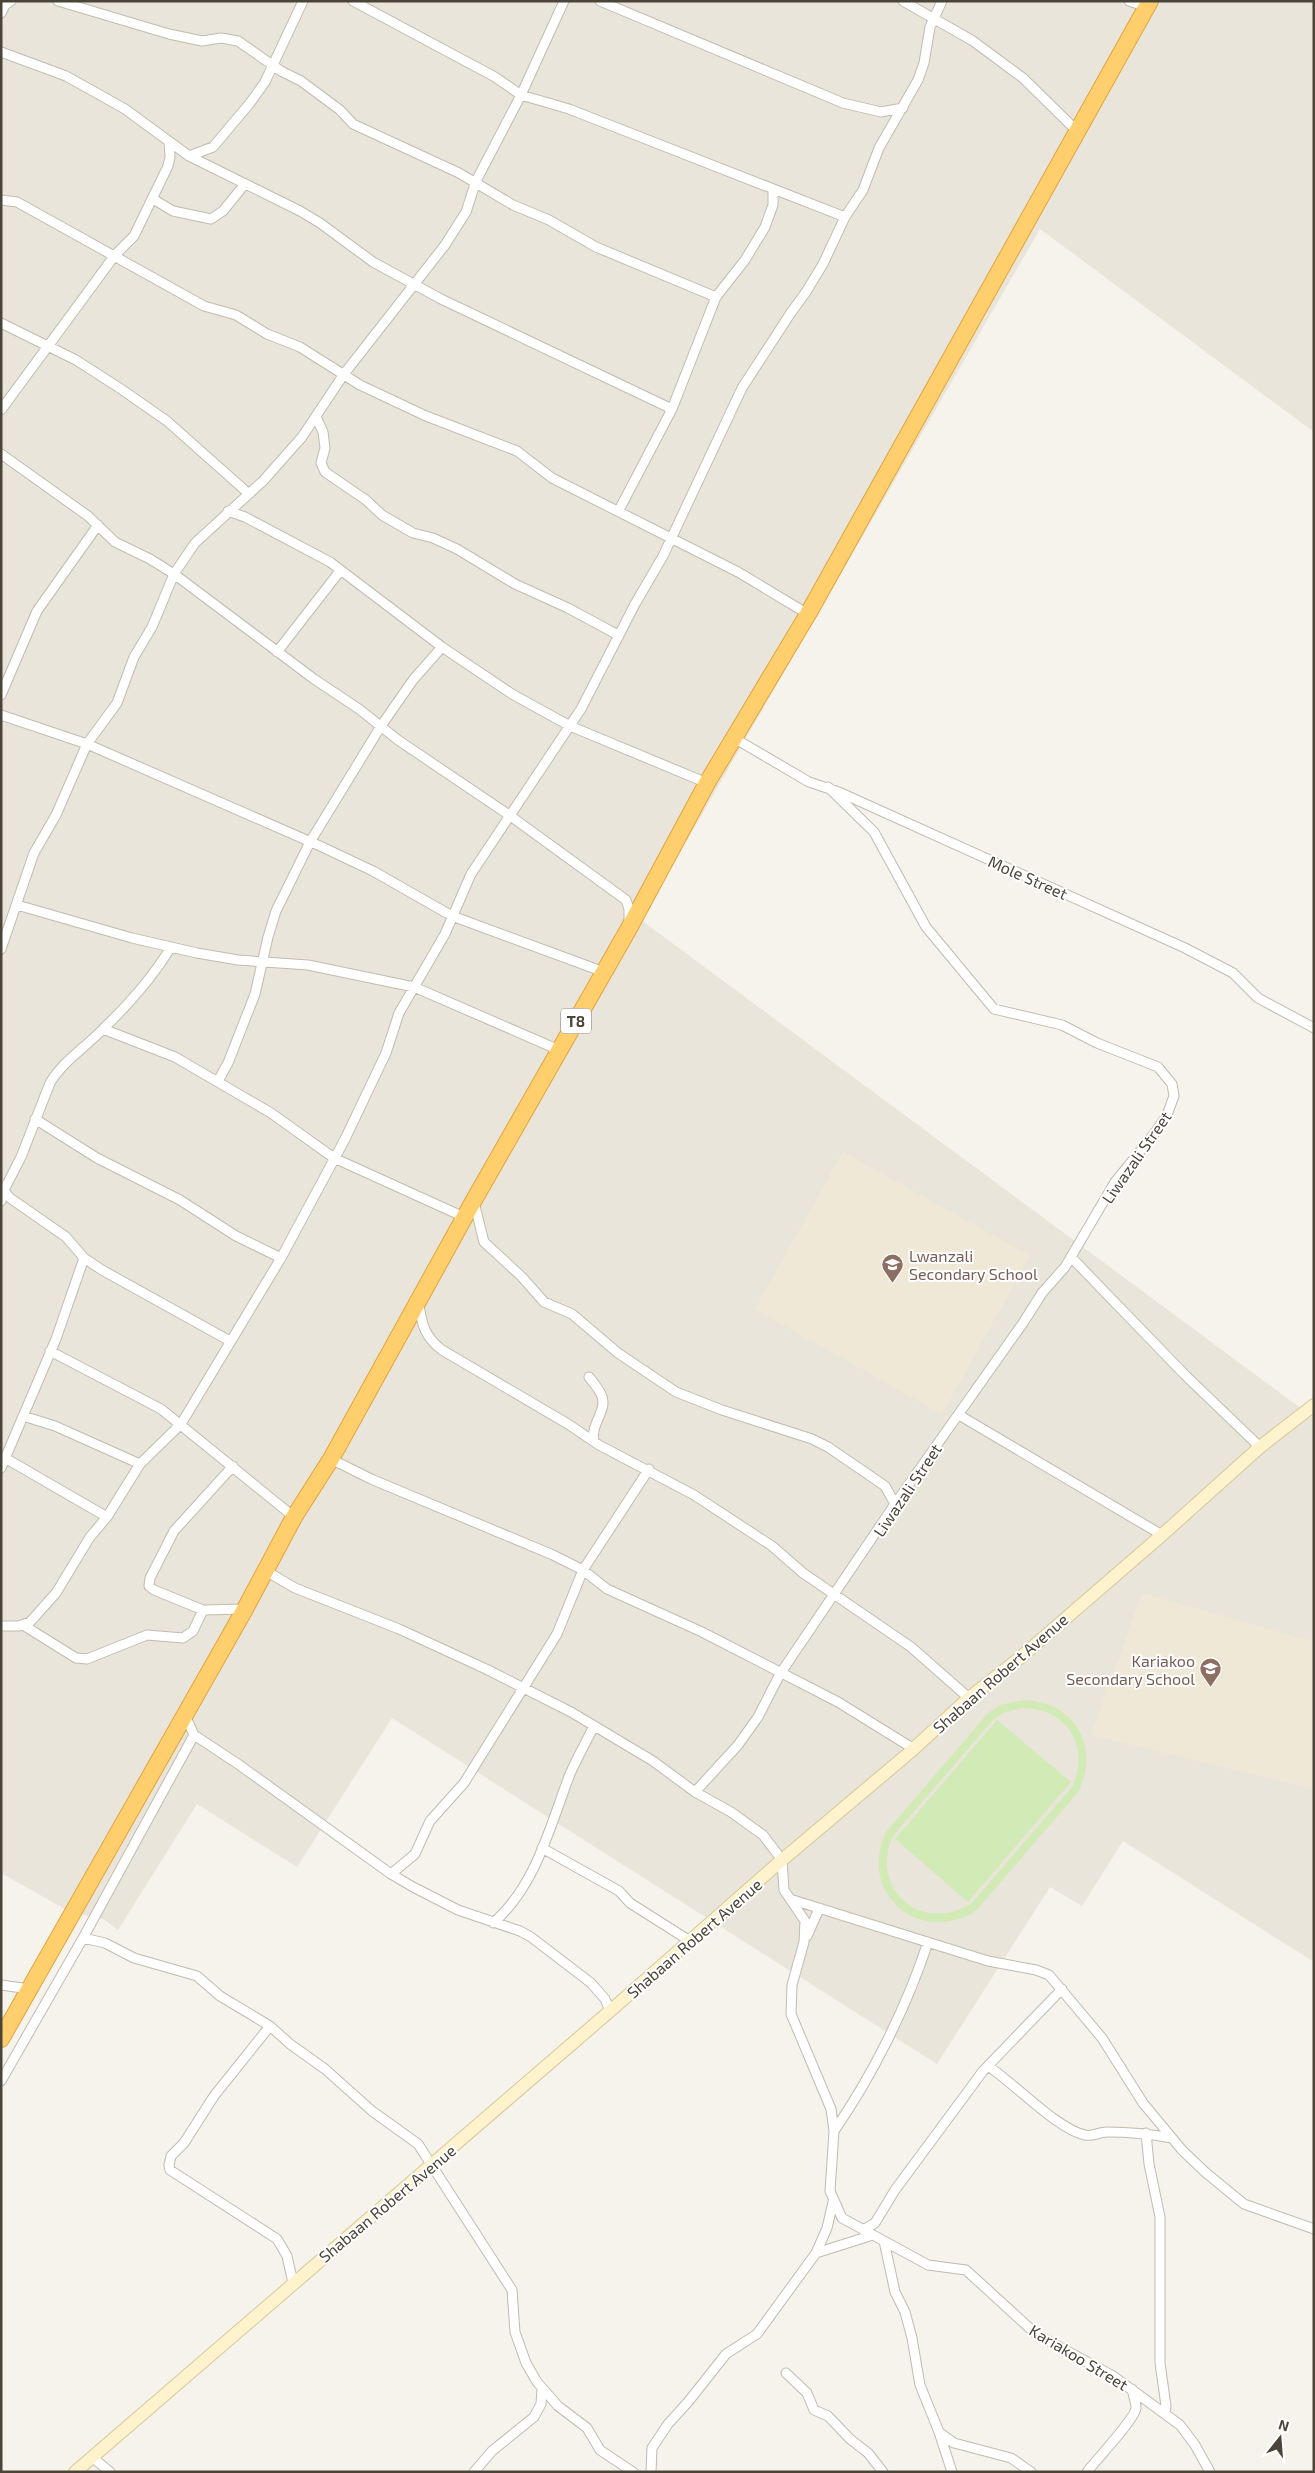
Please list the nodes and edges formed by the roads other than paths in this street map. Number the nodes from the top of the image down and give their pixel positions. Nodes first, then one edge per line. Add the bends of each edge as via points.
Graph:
1 (11, 1) edge
2 (58, 1) edge
3 (303, 1) edge
4 (353, 1) edge
5 (564, 1) edge
6 (600, 1) edge
7 (903, 1) edge
8 (942, 1) edge
9 (1129, 1) edge
10 (1149, 4) edge
11 (1, 13) edge
12 (933, 19) junction
13 (1, 52) edge
14 (273, 64) junction
15 (521, 95) junction
16 (903, 108) junction
17 (1077, 131) junction
18 (169, 142) junction
19 (189, 156) junction
20 (476, 182) junction
21 (244, 185) junction
22 (773, 190) junction
23 (153, 199) junction
24 (1, 200) edge
25 (844, 217) junction
26 (115, 255) junction
27 (414, 284) junction
28 (716, 297) junction
29 (1, 323) edge
30 (47, 346) junction
31 (344, 374) junction
32 (672, 409) junction
33 (1, 410) edge
34 (316, 418) junction
35 (1, 454) edge
36 (248, 493) junction
37 (619, 510) junction
38 (228, 511) junction
39 (98, 525) junction
40 (671, 540) junction
41 (340, 571) junction
42 (174, 574) junction
43 (808, 614) junction
44 (618, 635) junction
45 (442, 647) junction
46 (277, 652) junction
47 (1, 695) edge
48 (1, 715) edge
49 (381, 726) junction
50 (570, 726) junction
51 (734, 738) junction
52 (87, 744) junction
53 (707, 784) junction
54 (828, 787) junction
55 (509, 815) junction
56 (310, 842) junction
57 (17, 905) junction
58 (452, 916) junction
59 (628, 930) junction
60 (3, 940) edge
61 (170, 947) junction
62 (1, 949) edge
63 (262, 962) junction
64 (604, 972) junction
65 (414, 987) junction
66 (1314, 1028) edge
67 (103, 1029) junction
68 (560, 1050) junction
69 (218, 1081) junction
70 (35, 1119) junction
71 (334, 1158) junction
72 (2, 1189) edge
73 (474, 1200) junction
74 (1, 1201) edge
75 (464, 1217) junction
76 (1071, 1257) junction
77 (84, 1258) junction
78 (281, 1258) junction
79 (418, 1299) junction
80 (230, 1341) junction
81 (50, 1351) junction
82 (589, 1377) dead end
83 (1312, 1409) edge
84 (959, 1415) junction
85 (23, 1416) junction
86 (181, 1424) junction
87 (594, 1441) junction
88 (1260, 1447) junction
89 (5, 1458) junction
90 (331, 1459) junction
91 (140, 1464) junction
92 (233, 1466) junction
93 (1, 1468) edge
94 (649, 1469) junction
95 (895, 1504) junction
96 (294, 1516) junction
97 (107, 1517) junction
98 (1162, 1536) junction
99 (584, 1570) junction
100 (266, 1571) junction
101 (835, 1594) junction
102 (245, 1609) junction
103 (203, 1610) junction
104 (23, 1625) junction
105 (1, 1626) edge
106 (780, 1674) junction
107 (522, 1688) junction
108 (969, 1698) junction
109 (185, 1715) junction
110 (594, 1726) junction
111 (194, 1735) junction
112 (914, 1749) junction
113 (695, 1792) junction
114 (542, 1848) junction
115 (782, 1860) junction
116 (391, 1874) junction
117 (793, 1900) junction
118 (819, 1909) junction
119 (493, 1923) junction
120 (83, 1938) junction
121 (690, 1941) junction
122 (804, 1942) junction
123 (928, 1942) junction
124 (1, 1985) edge
125 (30, 1989) junction
126 (1062, 1989) junction
127 (610, 2011) junction
128 (270, 2026) junction
129 (1, 2039) edge
130 (988, 2066) junction
131 (1, 2081) edge
132 (834, 2130) junction
133 (1146, 2133) junction
134 (1172, 2138) junction
135 (432, 2165) junction
136 (833, 2202) junction
137 (1314, 2229) edge
138 (863, 2230) junction
139 (873, 2235) junction
140 (884, 2241) junction
141 (816, 2253) junction
142 (293, 2283) junction
143 (786, 2373) dead end
144 (542, 2389) junction
145 (1132, 2389) junction
146 (1165, 2414) junction
147 (939, 2432) junction
148 (92, 2457) junction
149 (74, 2472) edge
150 (110, 2472) edge
151 (474, 2472) edge
152 (634, 2472) edge
153 (651, 2472) edge
154 (883, 2472) edge
155 (952, 2472) edge
156 (1031, 2472) edge
157 (1087, 2472) edge
158 (1210, 2472) edge

1 - 11 street
2 - 14 street via 169,34 202,41 221,38 238,41
3 - 14 street
4 - 15 street via 495,77
5 - 15 street
6 - 16 street via 843,103 881,112
7 - 12 street
8 - 12 street
9 - 10 street
10 - 17 highway, T8
12 - 16 street via 924,63
12 - 17 street via 974,41 1023,78
13 - 18 street via 72,79 130,112
14 - 19 street via 265,82 218,143 207,151
14 - 20 street via 340,110 353,124
15 - 20 street
15 - 22 street via 576,112
16 - 25 street via 876,155 863,190
17 - 43 highway, T8
18 - 19 street
18 - 23 street via 168,166
19 - 21 street
20 - 27 street via 457,227
20 - 28 street via 513,205 549,220 596,247
21 - 23 street via 223,211 211,219 173,211
21 - 27 street via 300,211 373,262
22 - 25 street
22 - 28 street via 773,205 765,227 745,260
23 - 26 street via 134,236
24 - 26 street via 17,202
25 - 40 street via 815,278 742,388
26 - 30 street
26 - 31 street via 204,306 236,315 267,334 300,347
27 - 31 street
27 - 32 street
28 - 32 street
29 - 30 street
30 - 33 street
30 - 36 street via 76,360 167,422
31 - 34 street
31 - 37 street via 360,385 433,419 517,451 552,478
32 - 37 street
34 - 36 street via 284,459
34 - 44 street via 323,432 325,448 321,463 325,472 352,489 382,515 413,533 457,549 515,584
35 - 39 street
36 - 38 street
37 - 40 street
38 - 41 street via 323,557
38 - 42 street via 195,543
39 - 42 street via 115,542
39 - 47 street via 37,611
40 - 43 street via 738,572
40 - 44 street
41 - 45 street
41 - 46 street
42 - 46 street
42 - 52 street via 152,627 134,656 117,703
43 - 51 highway, T8
44 - 50 street
45 - 49 street via 413,680
45 - 50 street via 512,694
46 - 49 street
48 - 52 street
49 - 55 street
49 - 56 street
50 - 53 street
50 - 55 street via 526,795
51 - 53 highway, T8
51 - 54 street, Mole Street via 809,782
52 - 56 street
52 - 57 street via 56,815 34,853
53 - 59 highway, T8
54 - 66 street, Mole Street via 1185,948 1233,973 1258,998
54 - 76 street, Liwazali Street via 874,832 926,927 994,1009 1062,1025 1158,1067 1172,1084 1174,1096 1167,1115 1115,1182
55 - 58 street via 471,874
55 - 59 street via 626,900
56 - 58 street via 372,871
56 - 63 street via 276,911
57 - 60 street
57 - 61 street
58 - 64 street
58 - 65 street
59 - 64 highway, T8
60 - 62 street
61 - 63 street
61 - 67 street via 148,980
63 - 65 street via 308,965
63 - 69 street via 255,994
64 - 68 highway, T8
65 - 68 street
65 - 71 street via 399,1013 386,1052
67 - 69 street via 163,1051
67 - 70 street via 57,1071
68 - 73 highway, T8
69 - 71 street via 271,1113
70 - 72 street via 14,1175
70 - 78 street via 96,1158 180,1200 236,1236
71 - 75 street
71 - 78 street
72 - 74 street
72 - 77 street via 66,1237
73 - 75 highway, T8
73 - 95 street via 484,1242 522,1276 544,1302 572,1314 618,1353 676,1392 828,1447 885,1486
75 - 79 highway, T8
76 - 84 street, Liwazali Street via 1042,1293
76 - 88 street via 1185,1376
77 - 80 street
77 - 81 street
78 - 80 street
79 - 87 street via 422,1325 430,1340
79 - 90 highway, T8
80 - 86 street
81 - 85 street
81 - 86 street via 139,1396
82 - 87 street via 603,1400 602,1411 592,1432
83 - 88 street, Shabaan Robert Avenue
84 - 95 street, Liwazali Street
84 - 98 street
85 - 89 street
85 - 91 street via 55,1426
86 - 91 street
86 - 92 street
87 - 94 street
88 - 98 street, Shabaan Robert Avenue
89 - 93 street
89 - 97 street
90 - 96 highway, T8
90 - 99 street
91 - 97 street
92 - 96 street
92 - 103 street via 174,1531 150,1578 149,1586 154,1590
94 - 99 street
94 - 101 street via 772,1546 803,1573
95 - 101 street, Liwazali Street
96 - 100 highway, T8
97 - 104 street via 90,1537 56,1593 30,1622
98 - 108 street, Shabaan Robert Avenue
99 - 106 street via 607,1589 702,1632
99 - 107 street via 561,1626
100 - 102 highway, T8
100 - 107 street via 295,1588 399,1628
101 - 106 street, Liwazali Street
101 - 108 street via 911,1647
102 - 103 street
102 - 109 highway, T8
103 - 104 street via 192,1632 183,1638 147,1635 87,1659 76,1658
104 - 105 street
106 - 112 street via 852,1710
106 - 113 street, Liwazali Street via 758,1717 738,1745
107 - 110 street
107 - 116 street via 464,1783 430,1822 415,1854
108 - 112 street, Shabaan Robert Avenue
109 - 111 street
109 - 125 highway, T8
110 - 113 street via 653,1761
110 - 114 street via 570,1774
111 - 116 street
111 - 120 street
112 - 115 street, Shabaan Robert Avenue
113 - 115 street via 764,1835
114 - 119 street via 518,1897
114 - 121 street via 619,1891 630,1903
115 - 117 street via 783,1886
115 - 121 street, Shabaan Robert Avenue
116 - 119 street via 432,1898
117 - 118 street
117 - 122 street via 805,1920
118 - 122 street
118 - 123 street
119 - 127 street via 531,1937 591,1983 605,1999
120 - 128 street via 105,1943 134,1958 197,1976 220,1996
120 - 131 street
121 - 127 street, Shabaan Robert Avenue
122 - 132 street via 792,1985 790,2014 831,2109
123 - 126 street via 988,1961 1036,1970 1049,1975
123 - 132 street via 899,2017
124 - 125 street
125 - 129 highway, T8
126 - 130 street
126 - 134 street via 1102,2038 1143,2103
127 - 135 street, Shabaan Robert Avenue
128 - 135 street via 372,2111 412,2139
128 - 142 street via 214,2096 184,2143 171,2156 169,2165 170,2170 277,2239 291,2267
130 - 133 street via 1045,2113 1080,2134
130 - 138 street via 895,2190 875,2223
132 - 136 street via 830,2182
133 - 134 street
133 - 146 street via 1160,2217 1160,2363
134 - 137 street via 1237,2200
135 - 142 street, Shabaan Robert Avenue
135 - 144 street via 512,2290 518,2342 526,2364
136 - 138 street, Kariakoo Street via 842,2218
136 - 141 street via 827,2228
138 - 139 street, Kariakoo Street
139 - 140 street, Kariakoo Street
139 - 141 street
140 - 145 street, Kariakoo Street via 928,2265 964,2269 1036,2334
140 - 147 street via 895,2292 910,2329 920,2386
141 - 153 street via 755,2336 726,2354 668,2424 652,2448
142 - 148 street, Shabaan Robert Avenue
143 - 154 street via 807,2393 814,2410 828,2416 868,2452
144 - 151 street via 541,2404 534,2417 492,2451
144 - 152 street via 587,2428 600,2450
145 - 146 street, Kariakoo Street
145 - 157 street via 1136,2408 1130,2422
146 - 158 street, Kariakoo Street via 1186,2431
147 - 155 street
147 - 156 street via 954,2443 1011,2458
148 - 149 street, Shabaan Robert Avenue
148 - 150 street

